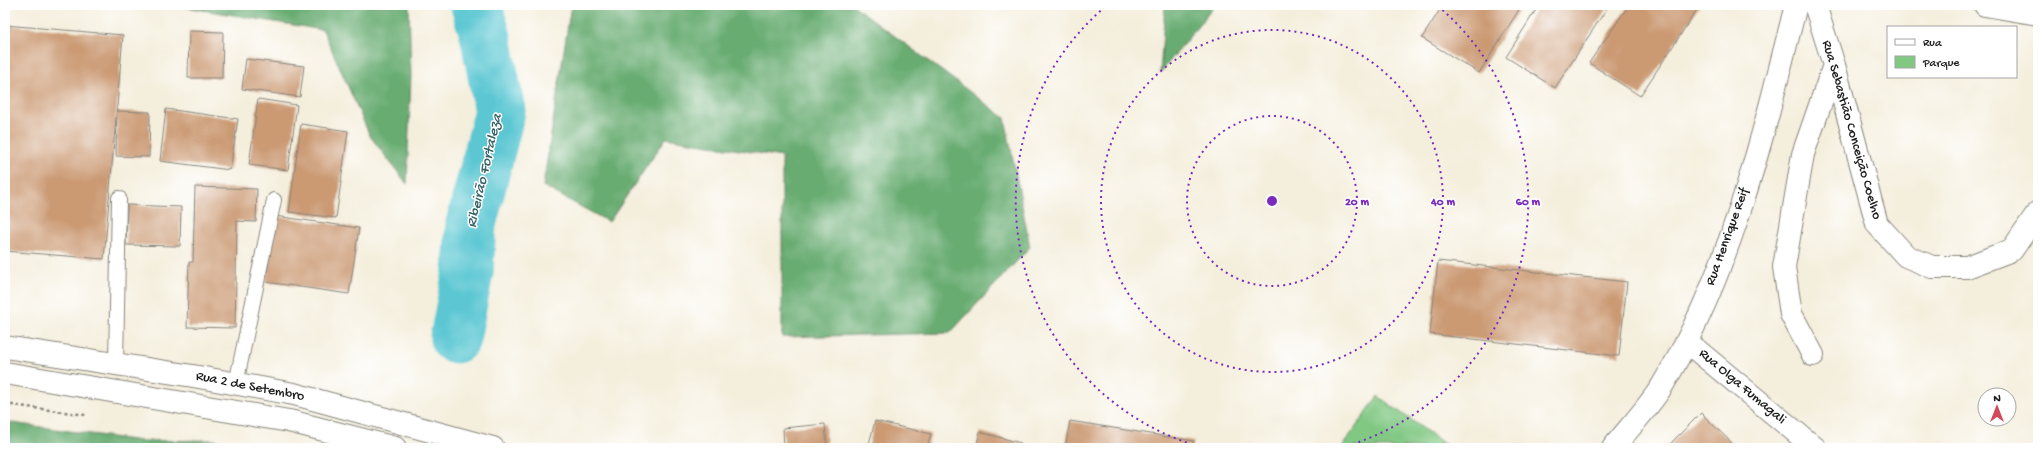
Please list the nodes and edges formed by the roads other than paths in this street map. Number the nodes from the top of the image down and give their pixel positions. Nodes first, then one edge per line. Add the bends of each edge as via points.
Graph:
1 (1796, 5) edge
2 (1814, 5) edge
3 (1985, 5) edge
4 (2038, 14) edge
5 (1834, 65) junction
6 (119, 198) dead end
7 (274, 200) dead end
8 (2038, 212) edge
9 (1687, 342) junction
10 (5, 347) edge
11 (1813, 355) dead end
12 (116, 364) junction
13 (5, 373) edge
14 (236, 384) junction
15 (395, 448) edge
16 (492, 448) edge
17 (1613, 448) edge
18 (1815, 448) edge

1 - 9 street, Rua Henrique Reif via 1738,217
2 - 5 street, Rua Sebastião Conceição Coelho
3 - 4 street
5 - 8 street, Rua Sebastião Conceição Coelho via 1877,224 1906,256 1932,267 1968,267 2012,250
5 - 11 street via 1803,154 1784,267 1791,314
6 - 12 lane
7 - 14 lane
9 - 17 street, Rua Henrique Reif via 1661,388
9 - 18 street, Rua Olga Fumagali
10 - 12 street, Rua 2 de Setembro
12 - 14 street, Rua 2 de Setembro
13 - 15 street, Rua 2 de Setembro via 289,421
14 - 16 street, Rua 2 de Setembro via 294,394

